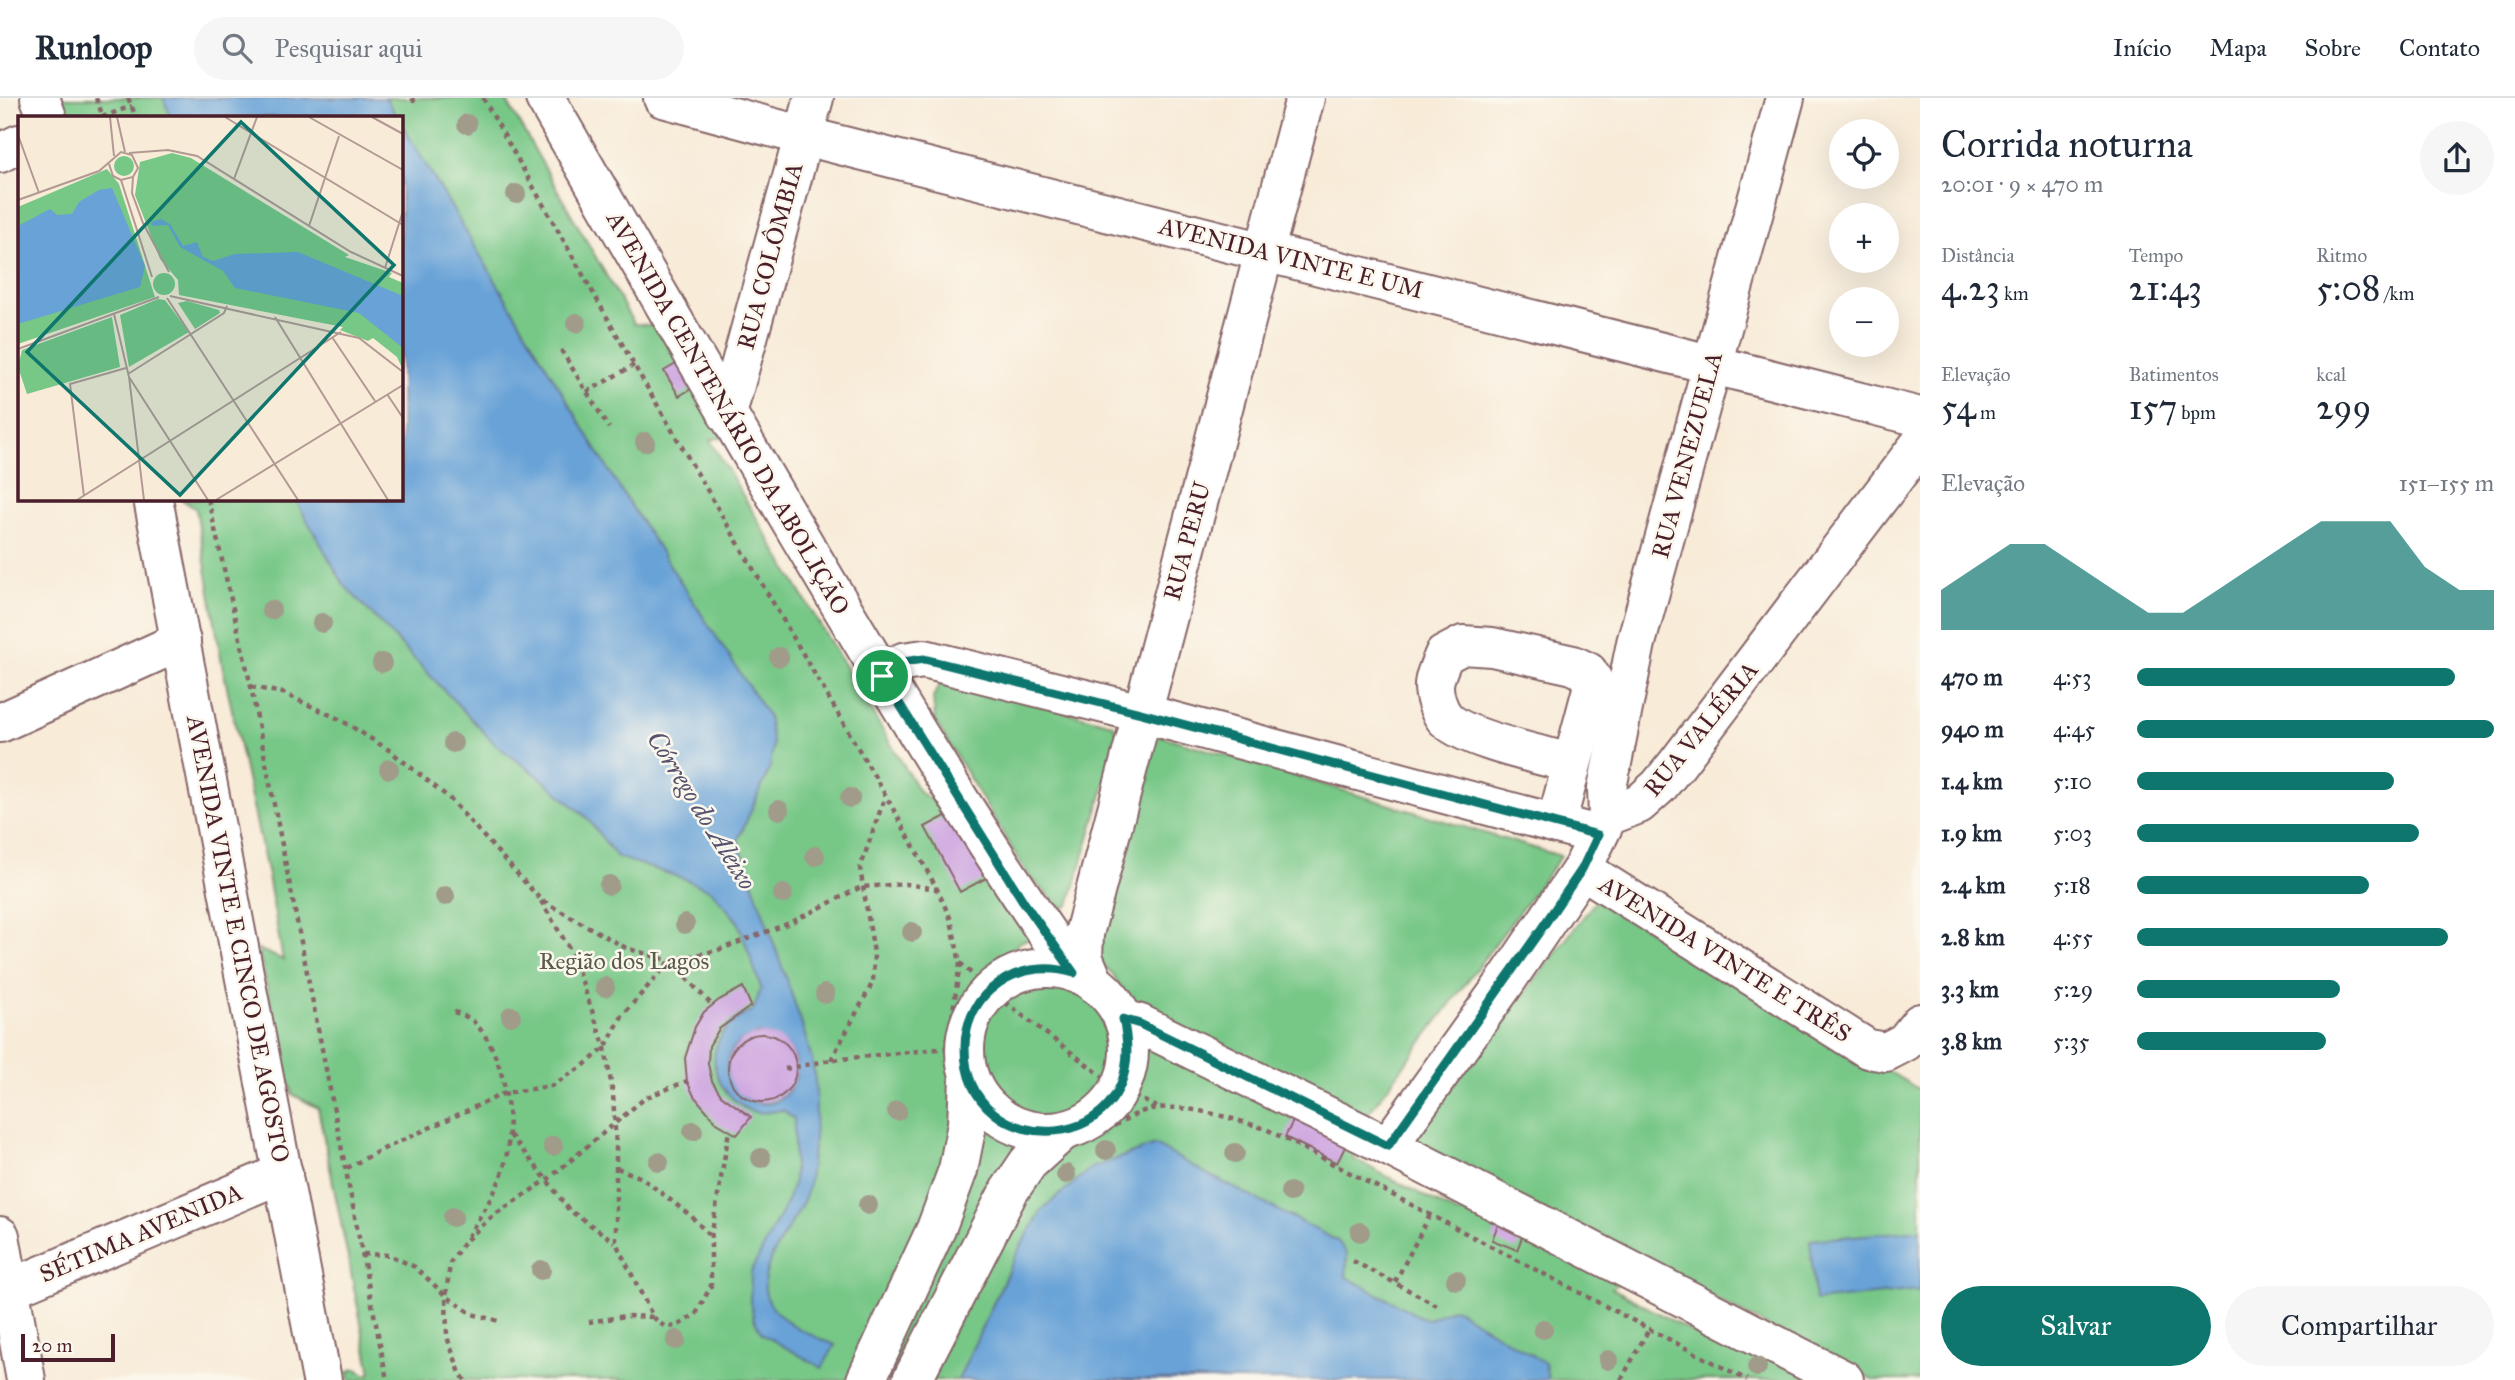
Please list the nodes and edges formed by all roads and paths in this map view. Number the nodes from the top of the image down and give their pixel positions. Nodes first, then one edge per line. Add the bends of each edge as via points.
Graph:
1 (40, 98) edge
2 (96, 98) edge
3 (128, 98) edge
4 (412, 98) edge
5 (483, 98) edge
6 (545, 98) edge
7 (663, 98) edge
8 (814, 98) edge
9 (1305, 98) edge
10 (1785, 98) edge
11 (131, 106) junction
12 (417, 106) dead end
13 (47, 116) edge
14 (103, 116) edge
15 (106, 116) edge
16 (136, 116) edge
17 (804, 136) junction
18 (18, 144) edge
19 (0, 153) edge
20 (1264, 251) junction
21 (562, 350) dead end
22 (1711, 364) junction
23 (634, 365) junction
24 (587, 392) junction
25 (727, 414) junction
26 (1920, 417) edge
27 (609, 428) dead end
28 (1920, 444) edge
29 (153, 500) edge
30 (208, 500) edge
31 (181, 640) junction
32 (882, 676) junction
33 (251, 687) junction
34 (1141, 713) junction
35 (0, 723) edge
36 (1572, 763) dead end
37 (886, 796) junction
38 (1556, 824) junction
39 (1603, 825) junction
40 (1582, 869) junction
41 (861, 887) junction
42 (937, 889) junction
43 (541, 900) junction
44 (670, 961) junction
45 (960, 963) junction
46 (1084, 978) junction
47 (989, 990) junction
48 (712, 1005) dead end
49 (454, 1012) dead end
50 (1123, 1019) junction
51 (1920, 1023) edge
52 (605, 1048) junction
53 (947, 1048) junction
54 (831, 1060) junction
55 (787, 1069) dead end
56 (958, 1069) junction
57 (687, 1081) dead end
58 (1119, 1089) junction
59 (505, 1093) junction
60 (1157, 1108) junction
61 (613, 1125) junction
62 (729, 1131) dead end
63 (510, 1135) junction
64 (1077, 1135) junction
65 (1388, 1146) junction
66 (347, 1168) junction
67 (617, 1168) junction
68 (283, 1173) junction
69 (547, 1180) junction
70 (1430, 1215) junction
71 (0, 1236) edge
72 (711, 1237) junction
73 (464, 1242) junction
74 (616, 1243) junction
75 (363, 1254) junction
76 (1353, 1261) dead end
77 (1395, 1283) junction
78 (5, 1291) edge
79 (446, 1296) junction
80 (1437, 1305) dead end
81 (653, 1317) junction
82 (499, 1321) dead end
83 (589, 1322) dead end
84 (1649, 1329) junction
85 (26, 1380) edge
86 (322, 1380) edge
87 (387, 1380) edge
88 (465, 1380) edge
89 (866, 1380) edge
90 (912, 1380) edge
91 (1622, 1380) edge
92 (1747, 1380) edge
93 (1844, 1380) edge

1 - 13 street
2 - 14 path
3 - 11 path
4 - 12 path
5 - 23 path
6 - 25 street, AVENIDA CENTENÁRIO DA ABOLIÇÃO
7 - 17 street, AVENIDA VINTE E UM
8 - 17 street, RUA COLÔMBIA
9 - 20 street, RUA PERU
10 - 22 street, RUA VENEZUELA
11 - 15 path
11 - 16 path
17 - 20 street, AVENIDA VINTE E UM
17 - 25 street, RUA COLÔMBIA
18 - 19 street
20 - 22 street, AVENIDA VINTE E UM
20 - 34 street, RUA PERU
21 - 24 path
22 - 26 street, AVENIDA VINTE E UM
22 - 39 street, RUA VENEZUELA via 1636,643
23 - 24 path
23 - 37 path
24 - 27 path
25 - 32 street, AVENIDA CENTENÁRIO DA ABOLIÇÃO
28 - 39 street, RUA VALÉRIA via 1697,740 1639,804
29 - 31 street, AVENIDA VINTE E CINCO DE AGOSTO
30 - 33 path
31 - 35 street
31 - 68 street, AVENIDA VINTE E CINCO DE AGOSTO
32 - 34 street, AVENIDA VINTE E TRÊS via 903,662 924,659
32 - 46 street, AVENIDA CENTENÁRIO DA ABOLIÇÃO via 1023,901
33 - 43 path via 283,693 341,720 389,750 448,797
33 - 66 path
34 - 38 street, AVENIDA VINTE E TRÊS
34 - 46 street, RUA PERU via 1084,934
36 - 38 street
37 - 41 path via 860,868
37 - 42 path
38 - 39 street, AVENIDA VINTE E TRÊS
39 - 40 street
40 - 51 street, AVENIDA VINTE E TRÊS via 1868,1049 1886,1052 1905,1042
40 - 65 street
41 - 42 path via 906,884
41 - 44 path via 790,923
41 - 54 path via 874,953 873,982
42 - 45 path via 951,920
43 - 44 path via 626,948
43 - 52 path via 572,953
44 - 48 path
44 - 52 path via 622,1016
45 - 47 path
45 - 53 path
46 - 47 street via 1052,968 1022,971
46 - 50 street, AVENIDA CENTENÁRIO DA ABOLIÇÃO via 1111,999
47 - 56 street via 969,1022 965,1060
47 - 58 path
49 - 59 path via 472,1020 496,1055
50 - 58 street via 1129,1043
50 - 65 street
52 - 59 path via 551,1086
52 - 61 path
53 - 54 path
53 - 56 path
54 - 55 path
56 - 64 street via 990,1110 1006,1122 1034,1131
56 - 89 street via 967,1124 958,1170 936,1229
57 - 61 path via 645,1098
58 - 60 path
58 - 64 street
59 - 63 path
59 - 66 path
60 - 64 path
60 - 70 path via 1210,1112 1266,1129
61 - 67 path
61 - 69 path
62 - 72 path
63 - 69 path
63 - 73 path via 502,1174
64 - 90 street via 1028,1163 1009,1191
65 - 93 street
66 - 75 path
67 - 72 path via 642,1178
67 - 74 path
68 - 78 street, SÉTIMA AVENIDA
68 - 86 street, AVENIDA VINTE E CINCO DE AGOSTO
69 - 73 path via 494,1215
69 - 74 path via 569,1210
70 - 77 path
70 - 84 path
71 - 78 street
72 - 81 path via 711,1286 696,1314 677,1326 665,1327
73 - 79 path via 450,1263
74 - 81 path
75 - 79 path via 389,1255 415,1267
75 - 87 path
76 - 77 path
77 - 80 path
78 - 85 street
79 - 82 path via 472,1314
79 - 88 path via 447,1338
81 - 83 path
84 - 91 path
84 - 92 path

